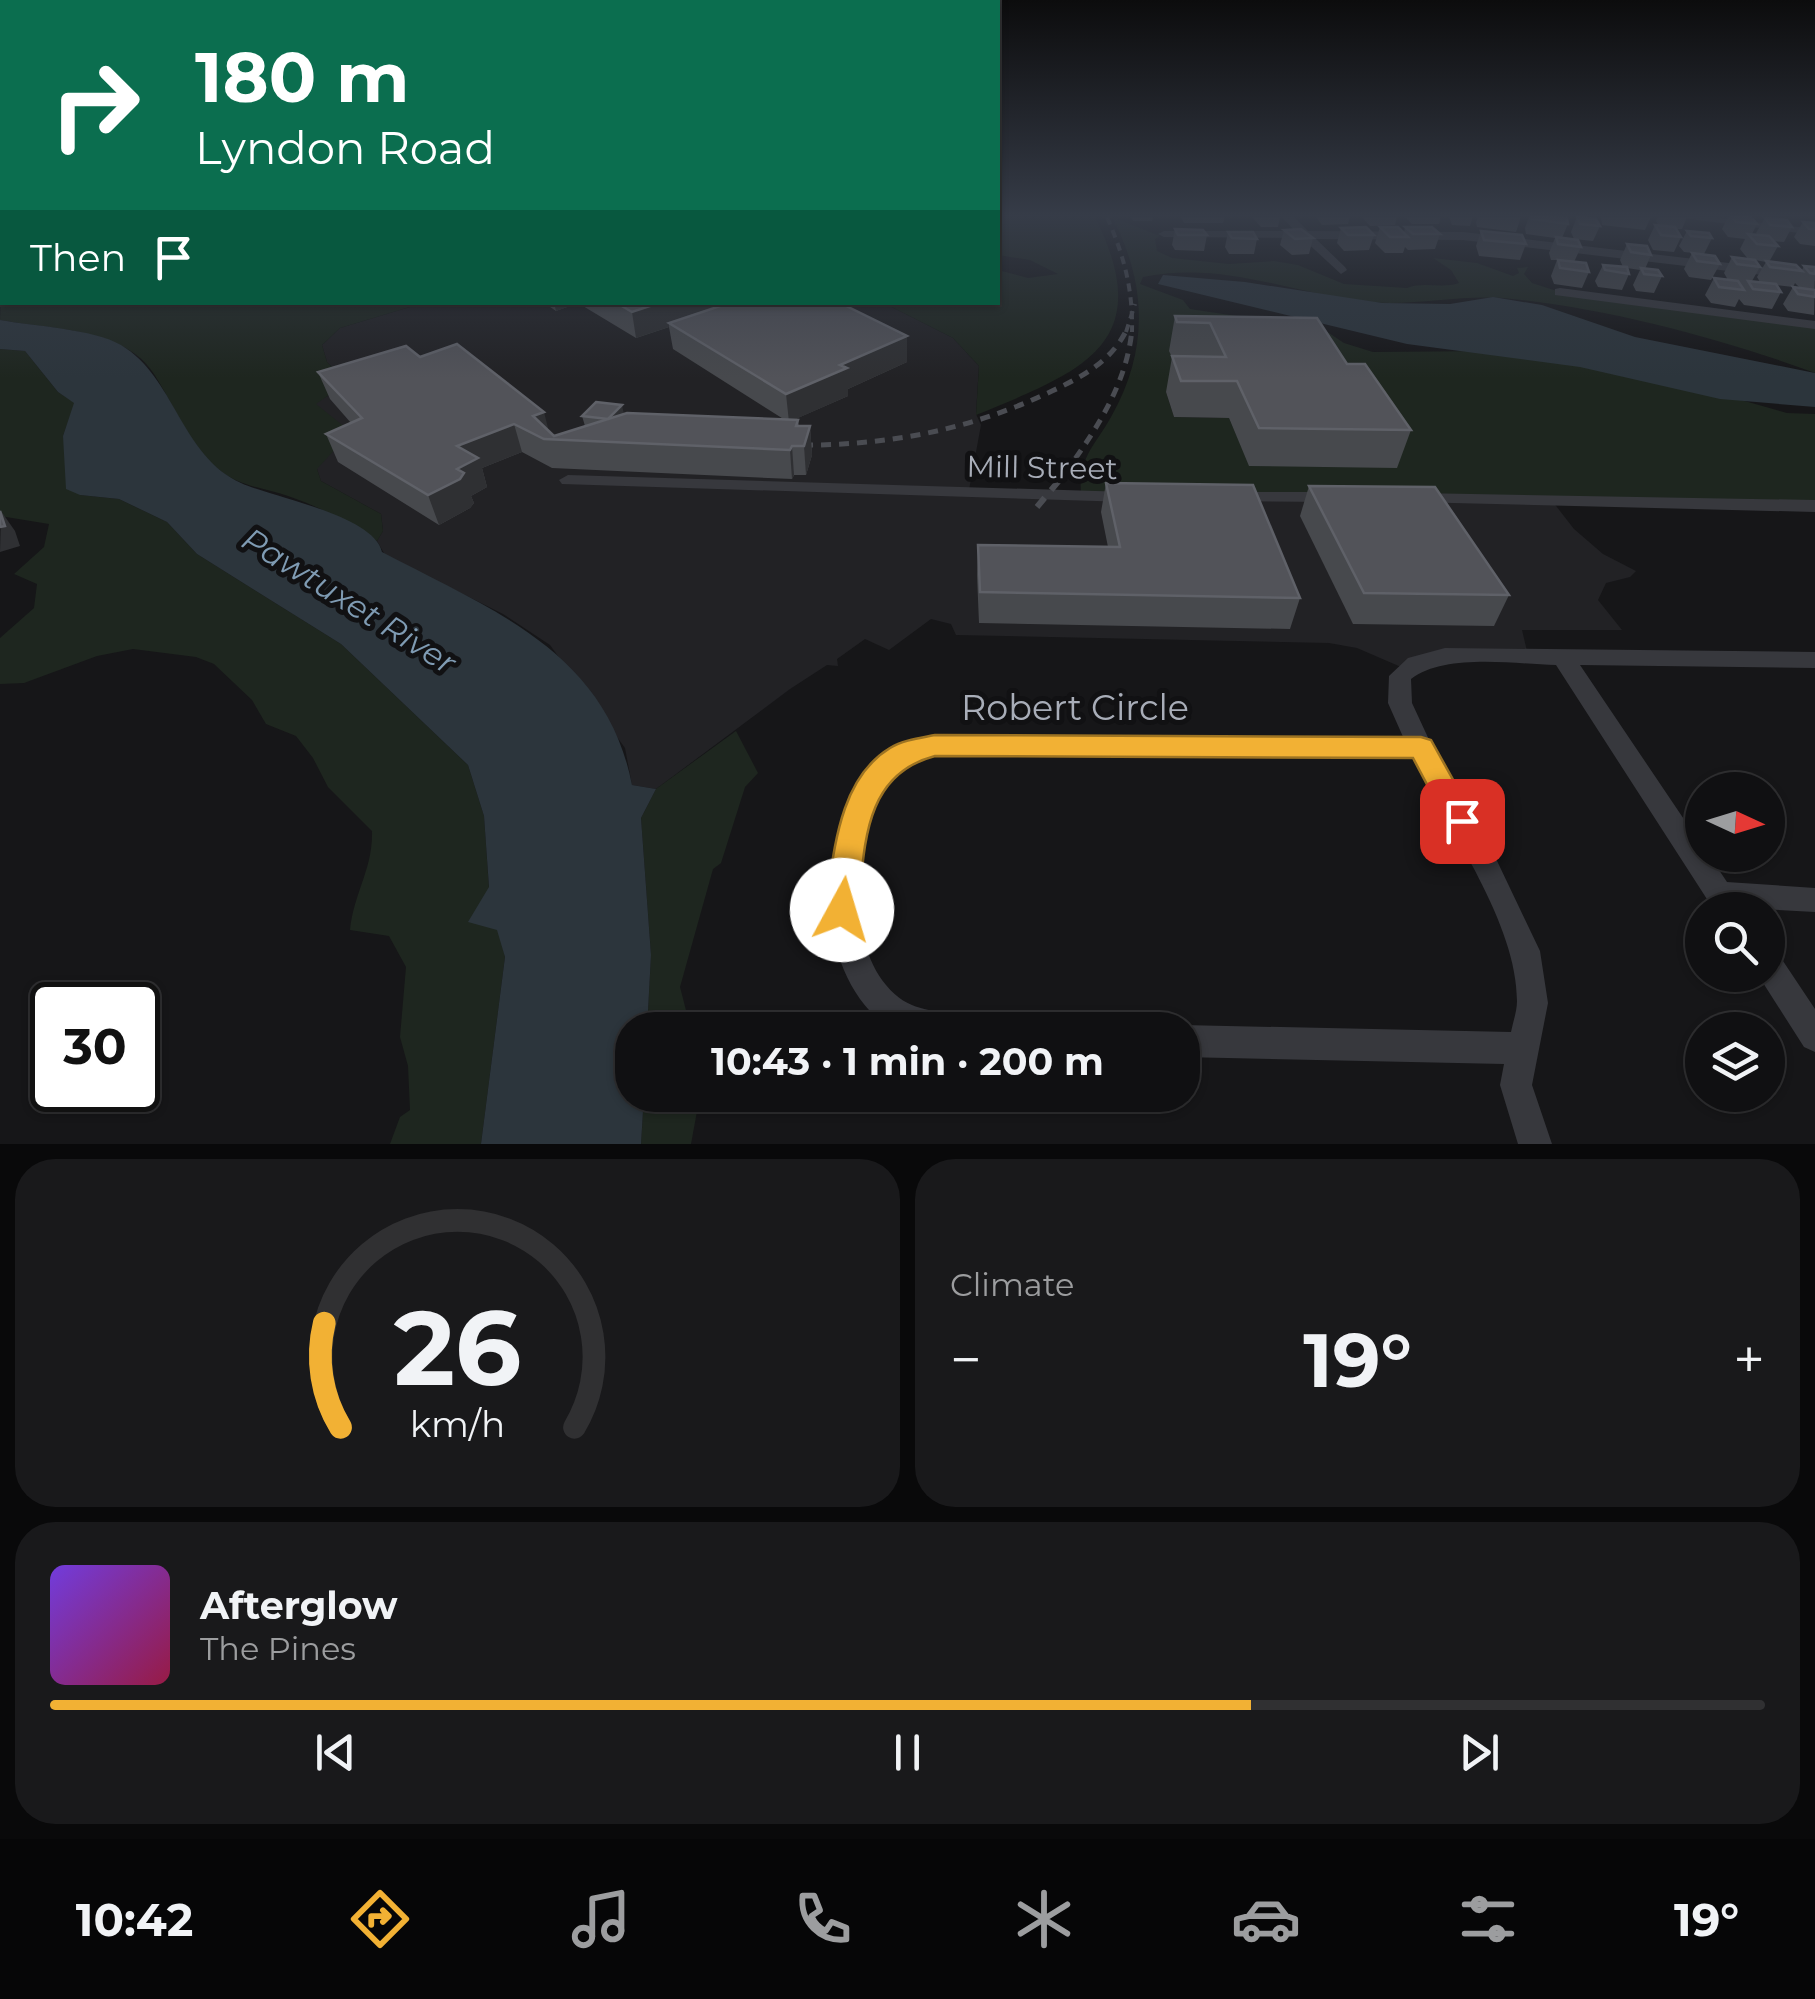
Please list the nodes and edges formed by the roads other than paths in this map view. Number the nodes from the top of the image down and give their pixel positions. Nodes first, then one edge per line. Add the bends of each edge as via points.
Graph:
1 (1751, 270) edge
2 (1815, 278) edge
3 (1560, 292) dead end
4 (1815, 325) edge
5 (568, 480) dead end
6 (1144, 497) edge
7 (1204, 497) edge
8 (1355, 497) edge
9 (1390, 498) edge
10 (1815, 506) edge
11 (1562, 656) junction
12 (1815, 660) edge
13 (1421, 748) junction
14 (1718, 892) edge
15 (1815, 900) edge
16 (1785, 901) edge
17 (1785, 991) edge
18 (892, 1012) edge
19 (1815, 1036) edge
20 (1200, 1041) edge
21 (1522, 1048) junction
22 (1535, 1144) edge

1 - 2 street
3 - 4 street
5 - 6 street, Mill Street
7 - 8 street
9 - 10 street
11 - 12 street
11 - 13 street via 1445,656 1416,664 1400,676 1400,703
11 - 14 street
13 - 18 street, Robert Circle via 935,745 904,753 882,768 852,829 842,910 867,989
13 - 21 street via 1525,951 1533,1003
15 - 16 street
17 - 19 street
20 - 21 street
21 - 22 street via 1516,1084

